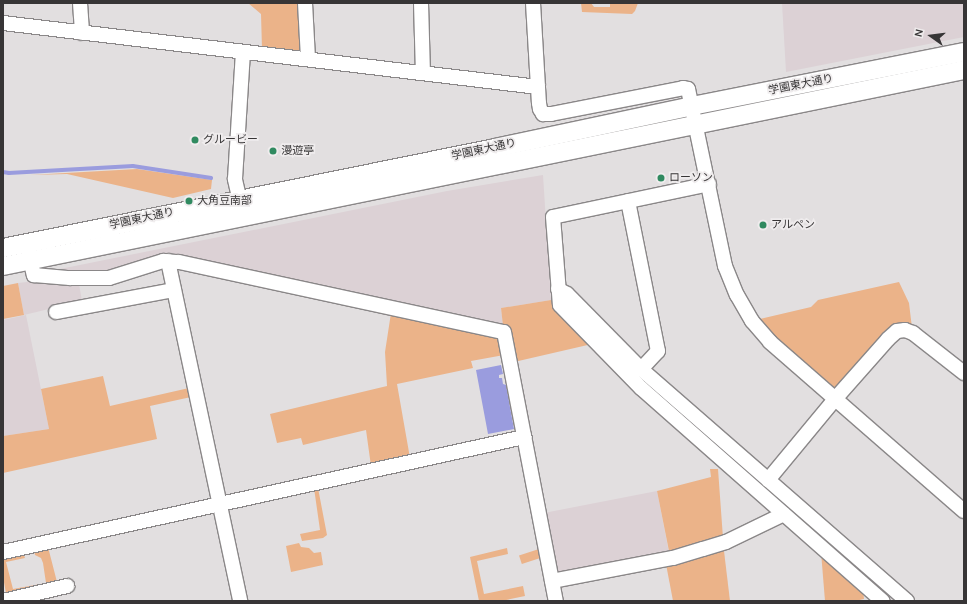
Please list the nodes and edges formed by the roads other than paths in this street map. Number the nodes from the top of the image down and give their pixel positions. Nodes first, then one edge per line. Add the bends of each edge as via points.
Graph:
1 (80, 3) edge
2 (305, 3) edge
3 (420, 3) edge
4 (533, 3) edge
5 (3, 23) edge
6 (82, 33) junction
7 (242, 52) junction
8 (964, 52) edge
9 (308, 59) junction
10 (964, 70) edge
11 (423, 73) junction
12 (852, 74) junction
13 (538, 87) junction
14 (856, 93) junction
15 (692, 106) junction
16 (695, 124) junction
17 (709, 184) junction
18 (239, 199) junction
19 (628, 201) junction
20 (243, 216) junction
21 (26, 243) junction
22 (3, 248) edge
23 (30, 261) junction
24 (168, 261) junction
25 (3, 266) edge
26 (558, 289) junction
27 (174, 290) junction
28 (56, 312) dead end
29 (641, 369) junction
30 (964, 373) edge
31 (835, 400) junction
32 (524, 437) junction
33 (768, 480) junction
34 (220, 504) junction
35 (964, 511) edge
36 (784, 514) junction
37 (3, 552) edge
38 (552, 582) junction
39 (67, 586) dead end
40 (869, 594) edge
41 (3, 601) edge
42 (240, 601) edge
43 (556, 601) edge
44 (883, 601) edge
45 (907, 601) edge

1 - 6 street
2 - 9 street
3 - 11 street
4 - 13 street
5 - 6 street
6 - 7 street
7 - 9 street
7 - 18 street via 235,179
8 - 12 main road, 学園東大通り
9 - 11 street
10 - 14 main road, 学園東大通り
11 - 13 street
12 - 14 street
12 - 15 main road, 学園東大通り
13 - 15 street via 540,110 543,114 683,88 688,89
14 - 16 main road, 学園東大通り
15 - 16 street
15 - 18 main road, 学園東大通り
16 - 17 street
16 - 20 main road, 学園東大通り
17 - 19 street
17 - 31 street via 725,266 737,296 752,321 770,342
18 - 20 street
18 - 21 main road, 学園東大通り
19 - 26 street via 553,216
19 - 29 street via 658,351
20 - 23 main road, 学園東大通り
21 - 22 main road, 学園東大通り
21 - 23 street
23 - 24 street via 34,275 109,278
23 - 25 main road, 学園東大通り
24 - 27 street
24 - 32 street via 504,332
26 - 29 street via 567,294
26 - 36 street via 560,305 641,388
27 - 28 street
27 - 34 street
29 - 33 street
30 - 31 street via 913,333 897,331
31 - 33 street
31 - 35 street
32 - 34 street
32 - 38 street
33 - 45 street
34 - 37 street
34 - 42 street
36 - 38 street via 726,542 674,558
36 - 40 street
38 - 43 street
39 - 41 street
40 - 44 street

